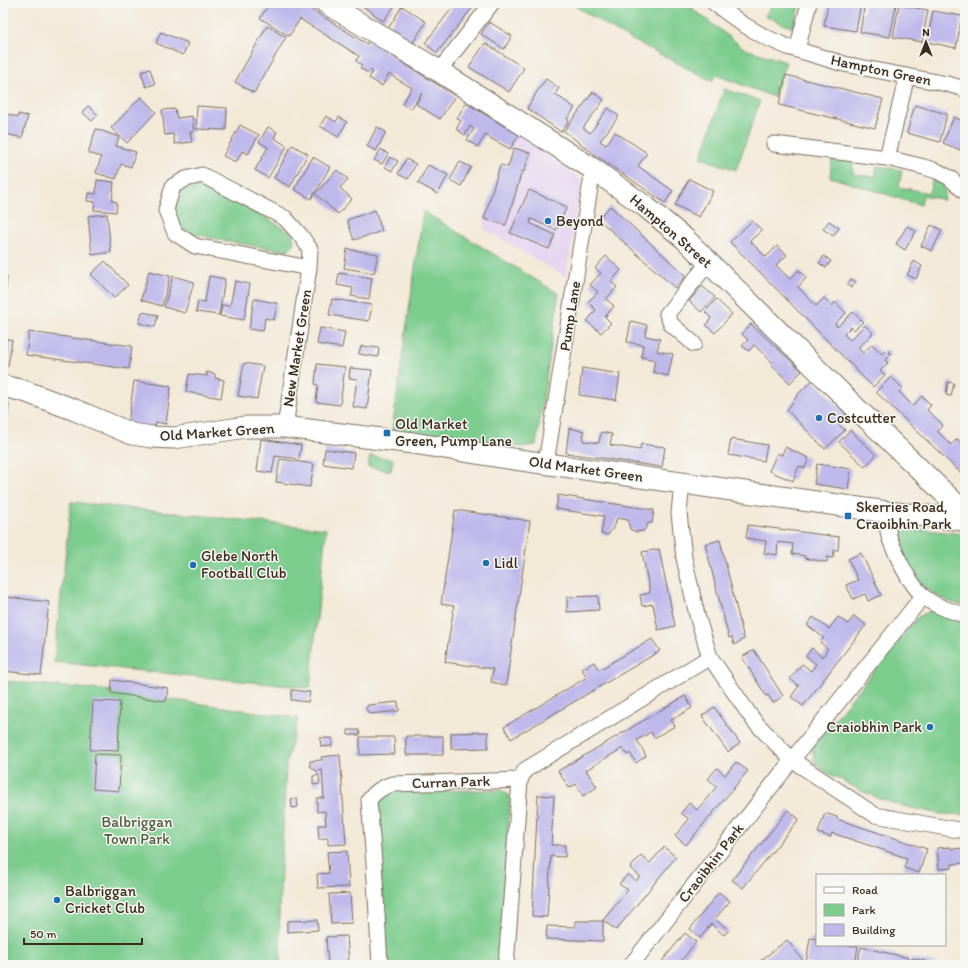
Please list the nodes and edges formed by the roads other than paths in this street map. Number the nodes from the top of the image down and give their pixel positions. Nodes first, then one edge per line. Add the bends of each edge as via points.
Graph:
1 (326, 3) edge
2 (492, 3) edge
3 (714, 3) edge
4 (809, 3) edge
5 (797, 50) junction
6 (439, 71) junction
7 (907, 76) junction
8 (965, 89) edge
9 (774, 144) dead end
10 (887, 158) junction
11 (593, 170) junction
12 (965, 192) edge
13 (709, 262) junction
14 (309, 268) junction
15 (694, 344) dead end
16 (3, 386) edge
17 (285, 427) junction
18 (546, 463) junction
19 (682, 483) junction
20 (887, 512) junction
21 (963, 520) edge
22 (923, 596) junction
23 (965, 615) edge
24 (710, 657) junction
25 (792, 760) junction
26 (520, 780) junction
27 (965, 829) edge
28 (380, 965) edge
29 (506, 965) edge
30 (631, 965) edge

1 - 6 main road, Hampton Street
2 - 6 street
3 - 5 street, Hampton Green via 765,37
4 - 5 street
5 - 7 street, Hampton Green via 844,64
6 - 11 main road, Hampton Street
7 - 8 street, Hampton Green
7 - 10 street
9 - 10 street
10 - 12 street via 937,171 950,178
11 - 13 main road, Hampton Street via 646,207
11 - 18 street, Pump Lane
13 - 15 street via 667,314 670,324
13 - 21 main road, Hampton Street via 962,510
14 - 14 street, New Market Green via 310,249 285,218 202,176 186,179 173,186 166,210 172,227 175,233 195,246
14 - 17 street, New Market Green
16 - 17 main road, Old Market Green via 68,407 132,434 152,437 174,438 246,427
17 - 18 main road, Old Market Green
18 - 19 main road, Old Market Green
19 - 20 main road, Old Market Green
19 - 24 street via 679,514 684,558
20 - 21 main road, Old Market Green
20 - 22 street via 890,542 909,580
22 - 23 street
22 - 25 street, Craoibhin Park
24 - 25 street via 755,722
24 - 26 street via 525,770
25 - 27 street via 875,815 958,830
25 - 30 street, Craoibhin Park
26 - 28 street, Curran Park via 392,784 382,788 368,800
26 - 29 street

